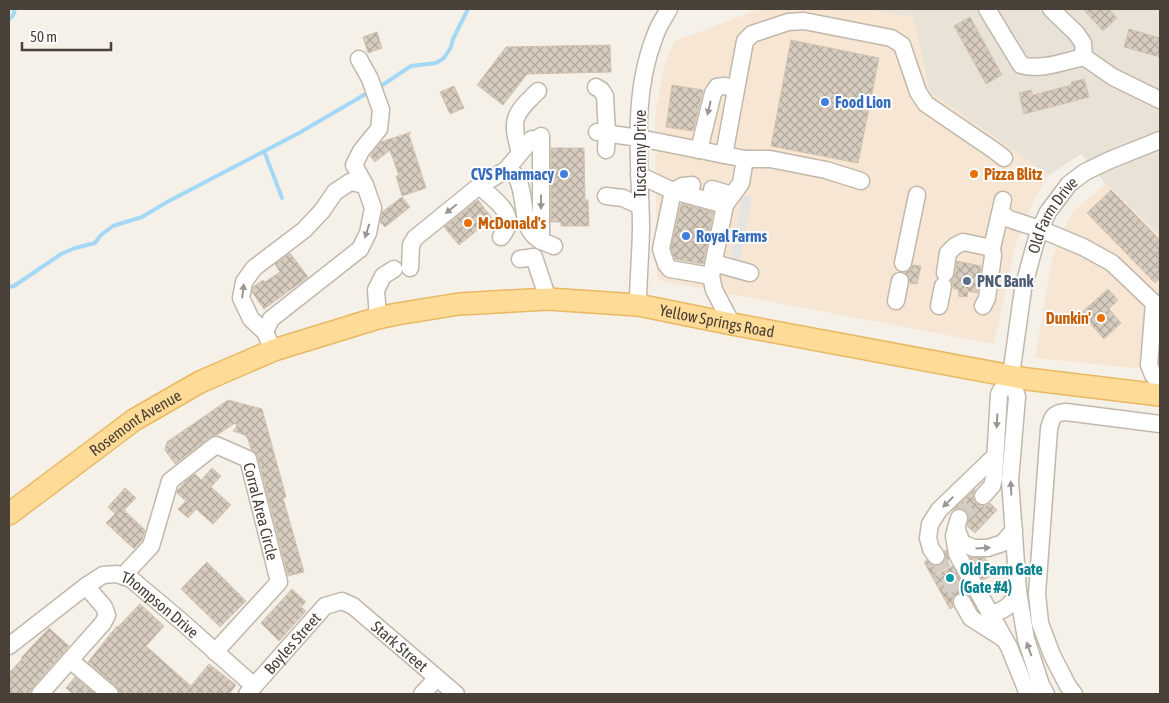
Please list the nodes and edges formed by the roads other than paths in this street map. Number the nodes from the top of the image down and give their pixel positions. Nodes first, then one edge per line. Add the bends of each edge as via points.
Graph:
1 (668, 9) edge
2 (987, 9) edge
3 (1051, 9) edge
4 (1084, 58) junction
5 (359, 59) dead end
6 (596, 87) dead end
7 (736, 88) junction
8 (538, 91) dead end
9 (1160, 100) edge
10 (638, 138) junction
11 (1160, 140) edge
12 (699, 150) junction
13 (520, 152) junction
14 (724, 155) junction
15 (1004, 158) dead end
16 (745, 159) junction
17 (506, 170) junction
18 (639, 175) junction
19 (861, 180) dead end
20 (365, 185) junction
21 (479, 186) junction
22 (692, 186) dead end
23 (712, 190) dead end
24 (673, 191) junction
25 (917, 195) dead end
26 (606, 196) dead end
27 (729, 200) junction
28 (640, 206) junction
29 (1040, 229) junction
30 (501, 237) dead end
31 (548, 244) junction
32 (992, 248) junction
33 (903, 263) dead end
34 (712, 270) junction
35 (750, 273) dead end
36 (900, 281) dead end
37 (548, 298) junction
38 (896, 301) dead end
39 (638, 305) junction
40 (939, 306) dead end
41 (984, 306) dead end
42 (378, 318) junction
43 (732, 324) junction
44 (269, 341) junction
45 (1011, 375) junction
46 (1160, 383) edge
47 (1160, 395) edge
48 (1160, 424) edge
49 (995, 456) junction
50 (983, 496) tunnel mouth
51 (9, 514) edge
52 (1014, 530) junction
53 (936, 556) tunnel mouth
54 (123, 576) junction
55 (86, 586) junction
56 (1018, 591) junction
57 (342, 601) joint
58 (962, 602) tunnel mouth
59 (989, 611) junction
60 (1004, 639) junction
61 (9, 646) edge
62 (215, 652) junction
63 (70, 660) junction
64 (437, 678) junction
65 (251, 690) edge
66 (40, 694) edge
67 (110, 694) edge
68 (422, 694) edge
69 (456, 694) edge
70 (1028, 694) edge
71 (1046, 694) edge
72 (1074, 694) edge

1 - 10 street, Tuscanny Drive via 654,37 644,74
2 - 4 street via 1021,64 1040,67
3 - 4 street via 1083,43
4 - 9 street via 1113,77
5 - 20 street via 370,79 380,110 379,129 361,151 354,166
6 - 10 street via 605,96 603,139
7 -> 12 street via 717,87 712,93
7 - 14 street
7 - 15 street via 745,41 752,34 788,22 804,21 892,38 902,45 918,92 926,104
8 - 13 street via 522,106 514,123
10 - 12 street
10 - 18 street, Tuscanny Drive
11 - 29 street, Old Farm Drive via 1110,160 1069,184
12 - 14 street
13 - 17 street
13 -> 31 street via 536,138
14 - 16 street
16 - 19 street via 770,159
16 - 27 street via 741,183
17 - 21 street
17 - 31 street via 518,180 530,231
18 - 24 street
18 - 28 street, Tuscanny Drive
20 -> 44 street via 373,208 368,233 360,249 272,319
44 -> 20 street via 251,319 241,298 244,282 254,268 304,230 322,212 335,192 350,182
21 - 30 street via 506,213 508,226
21 -> 42 street via 415,238 402,268 383,276 376,290
22 - 24 street
23 - 27 street
24 - 27 street
24 - 34 street via 661,250 666,264 670,269
25 - 33 street
26 - 28 street via 623,198
27 - 34 street
28 - 39 street, Tuscanny Drive
29 - 32 street via 1009,220 1002,206
29 - 45 street, Old Farm Drive via 1023,289
29 - 46 street via 1112,263 1154,303 1150,365
31 - 37 street via 527,258
32 - 40 street via 963,242 948,253
32 - 41 street
34 - 35 street
34 - 43 street via 714,290
36 - 38 street
37 - 39 main road, Yellow Springs Road
37 - 42 main road, Yellow Springs Road via 459,304
39 - 43 main road, Yellow Springs Road
42 - 44 main road, Yellow Springs Road
43 - 45 main road, Yellow Springs Road
44 - 51 main road, Rosemont Avenue via 134,420
45 - 47 main road, Yellow Springs Road
45 -> 49 street via 999,394
52 -> 45 street via 1010,480 1017,397
48 - 72 street via 1066,412 1052,418 1037,594 1040,623 1052,655
49 - 50 street via 992,486
49 -> 53 street via 939,510 930,524 928,538
52 - 56 street
59 -> 52 street via 958,554 954,536 958,523 962,543 974,548 988,548 1003,542
54 - 55 street, Thompson Drive via 103,575
54 - 62 street, Thompson Drive via 146,591
54 - 62 street, Corral Area Circle via 151,546 170,481 216,445 248,459 279,582
55 - 61 street, Thompson Drive
55 - 63 street via 107,615
56 - 59 street via 1003,611
71 -> 56 street via 1026,639
57 - 64 street, Stark Street via 353,606
57 - 65 street, Boyles Street via 325,606
58 - 60 street via 971,618
59 - 60 street
60 - 70 street
62 - 65 street, Thompson Drive
63 - 66 street
63 - 67 street
64 - 68 street
64 - 69 street, Stark Street

